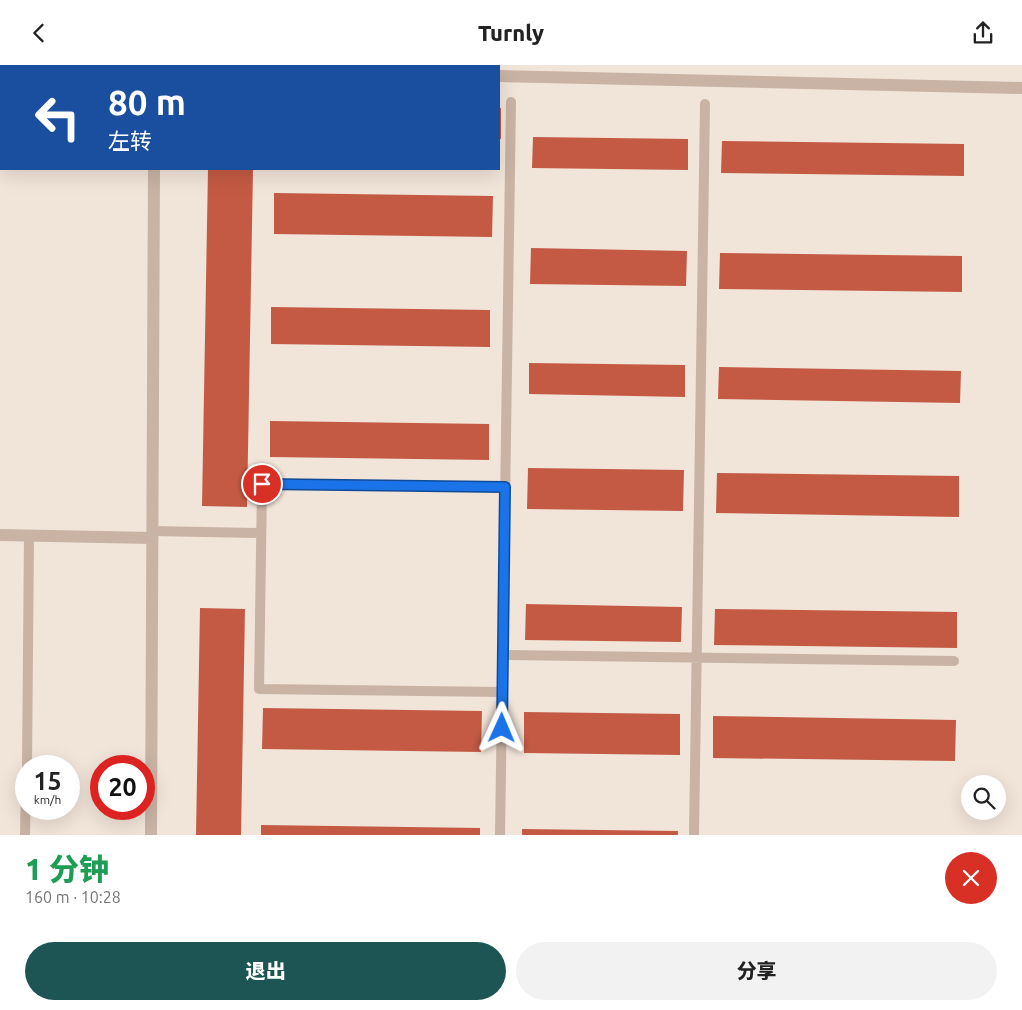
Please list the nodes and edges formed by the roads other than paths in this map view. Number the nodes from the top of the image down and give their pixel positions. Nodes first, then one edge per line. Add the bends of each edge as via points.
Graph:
1 (500, 75) edge
2 (1022, 88) edge
3 (511, 102) dead end
4 (705, 104) dead end
5 (154, 170) edge
6 (505, 487) junction
7 (261, 533) junction
8 (0, 535) edge
9 (152, 535) junction
10 (30, 536) junction
11 (503, 655) junction
12 (697, 657) junction
13 (954, 661) dead end
14 (502, 692) junction
15 (26, 755) edge
16 (25, 820) edge
17 (25, 835) edge
18 (151, 835) edge
19 (500, 835) edge
20 (694, 835) edge

1 - 2 street
3 - 6 lane
4 - 12 lane
5 - 9 street
6 - 7 lane via 262,484
6 - 11 lane
7 - 9 lane
7 - 14 lane via 259,689
8 - 10 street
9 - 10 street
9 - 18 street
10 - 15 lane
11 - 12 lane
11 - 14 lane
12 - 13 lane
12 - 20 lane
14 - 19 lane
16 - 17 lane

